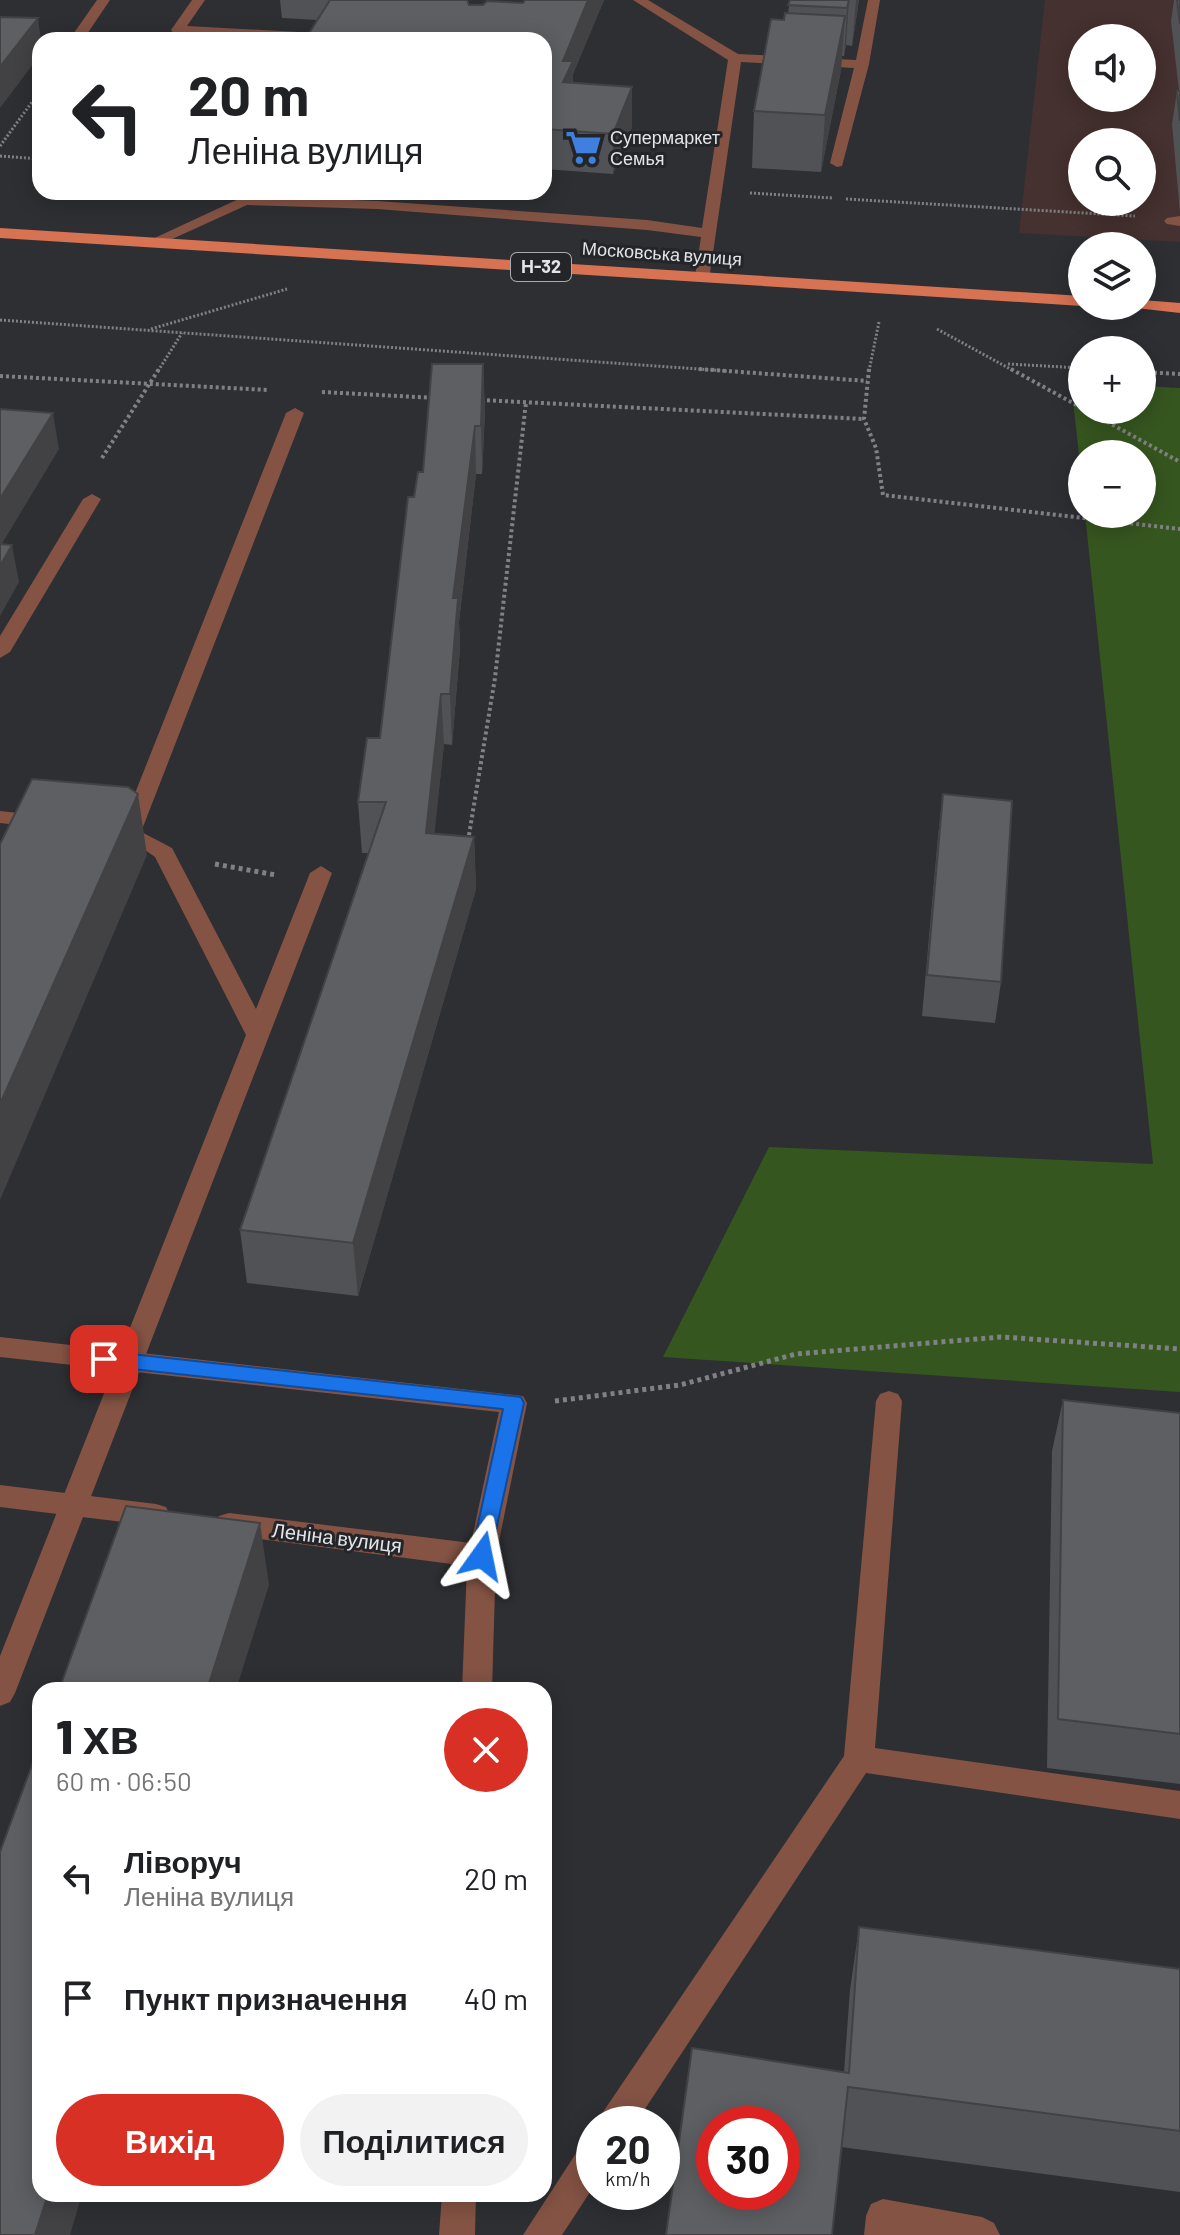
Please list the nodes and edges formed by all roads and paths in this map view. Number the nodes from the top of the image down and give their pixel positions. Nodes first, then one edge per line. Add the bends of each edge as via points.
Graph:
1 (104, 0) edge
2 (199, 0) edge
3 (637, 0) edge
4 (874, 0) edge
5 (82, 32) edge
6 (218, 32) edge
7 (735, 58) junction
8 (862, 64) junction
9 (32, 102) edge
10 (0, 146) edge
11 (0, 156) edge
12 (32, 158) edge
13 (837, 163) dead end
14 (748, 193) dead end
15 (245, 200) edge
16 (400, 200) edge
17 (1144, 217) dead end
18 (0, 233) edge
19 (709, 234) junction
20 (154, 242) junction
21 (703, 277) junction
22 (297, 286) dead end
23 (1068, 300) edge
24 (1156, 306) edge
25 (1180, 308) edge
26 (880, 314) dead end
27 (0, 320) edge
28 (936, 329) dead end
29 (146, 331) junction
30 (182, 333) junction
31 (1003, 363) junction
32 (1068, 367) edge
33 (1156, 373) edge
34 (1180, 374) edge
35 (0, 376) edge
36 (867, 381) junction
37 (271, 390) dead end
38 (319, 392) dead end
39 (447, 398) edge
40 (478, 400) edge
41 (1068, 400) edge
42 (526, 402) junction
43 (295, 413) dead end
44 (864, 419) junction
45 (1111, 424) edge
46 (102, 458) dead end
47 (1180, 462) edge
48 (92, 499) dead end
49 (1180, 529) edge
50 (0, 652) edge
51 (12, 823) edge
52 (68, 825) edge
53 (99, 829) edge
54 (130, 832) junction
55 (164, 853) junction
56 (465, 854) edge
57 (321, 873) joint
58 (258, 1035) junction
59 (0, 1347) edge
60 (1180, 1349) edge
61 (130, 1362) junction
62 (889, 1401) dead end
63 (514, 1403) junction
64 (0, 1496) edge
65 (73, 1505) junction
66 (482, 1556) junction
67 (477, 1682) edge
68 (0, 1693) edge
69 (859, 1759) junction
70 (1180, 1805) edge
71 (627, 2106) edge
72 (576, 2183) edge
73 (459, 2202) edge
74 (457, 2235) edge
75 (541, 2235) edge
76 (882, 2235) edge
77 (982, 2235) edge

1 - 5 street
2 - 6 street via 178,30
3 - 7 street
4 - 8 street
7 - 8 street
7 - 19 street
8 - 13 street
9 - 10 path
11 - 12 path
14 - 17 path
15 - 20 street
16 - 19 street
18 - 20 main road, Московська вулиця / Н-32
19 - 21 street
20 - 21 main road, Московська вулиця / Н-32
21 - 23 main road, Московська вулиця / Н-32
22 - 29 path
24 - 25 main road
26 - 36 path
27 - 29 path
28 - 31 path
29 - 30 path
30 - 36 path
30 - 46 path
31 - 32 path
31 - 41 path
33 - 34 path
35 - 37 path
36 - 44 path
38 - 39 path
40 - 42 path
42 - 44 path
42 - 56 path via 483,765
43 - 54 street
44 - 49 path via 876,448 883,495
45 - 47 path
48 - 50 street
51 - 52 street
53 - 54 street
54 - 55 street
55 - 57 path via 266,876
55 - 58 street
57 - 58 street
58 - 61 street
59 - 61 street
60 - 63 path via 1001,1337 796,1354 680,1385
61 - 63 street
61 - 65 street
62 - 69 street
63 - 66 street
64 - 65 street, Леніна вулиця
65 - 66 street, Леніна вулиця
65 - 68 street
66 - 67 street
69 - 70 street
69 - 71 street
72 - 75 street
73 - 74 street
76 - 77 street via 883,2216

